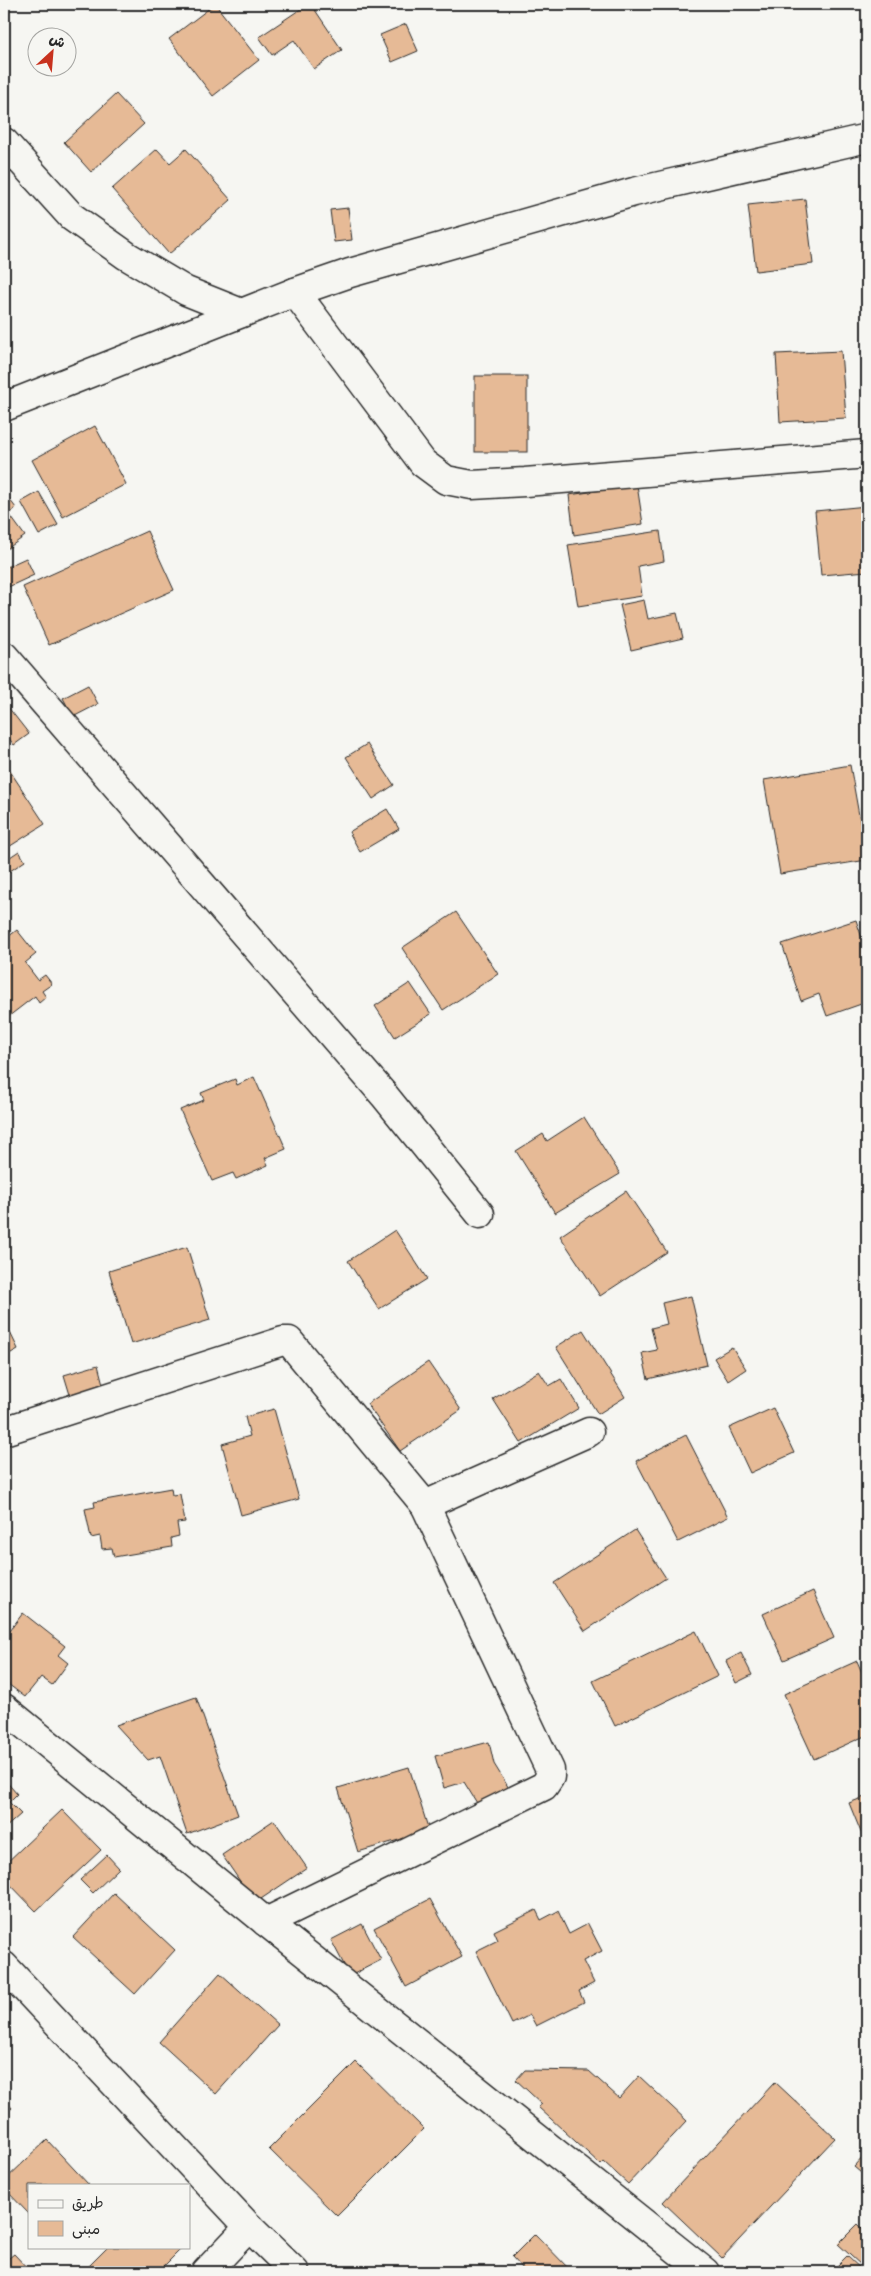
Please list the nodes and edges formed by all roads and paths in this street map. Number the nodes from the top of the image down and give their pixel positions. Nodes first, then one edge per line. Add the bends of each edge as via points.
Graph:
1 (867, 138) edge
2 (4, 142) edge
3 (295, 292) junction
4 (241, 313) junction
5 (4, 407) edge
6 (867, 454) edge
7 (4, 656) edge
8 (480, 1214) dead end
9 (4, 1431) edge
10 (589, 1432) dead end
11 (425, 1506) junction
12 (4, 1708) edge
13 (266, 1922) junction
14 (4, 1966) edge
15 (250, 2227) junction
16 (206, 2272) edge
17 (295, 2272) edge
18 (705, 2272) edge

1 - 3 street via 634,192 350,273
2 - 4 street via 72,217 119,251 186,291
3 - 4 street
3 - 6 street via 423,464 446,480 472,485 525,482
4 - 5 street
7 - 8 street via 384,1094
9 - 11 street via 276,1342 289,1341
10 - 11 street
11 - 13 street via 550,1770 550,1777 544,1786
12 - 13 street
13 - 18 street
14 - 15 street
15 - 16 street
15 - 17 street

